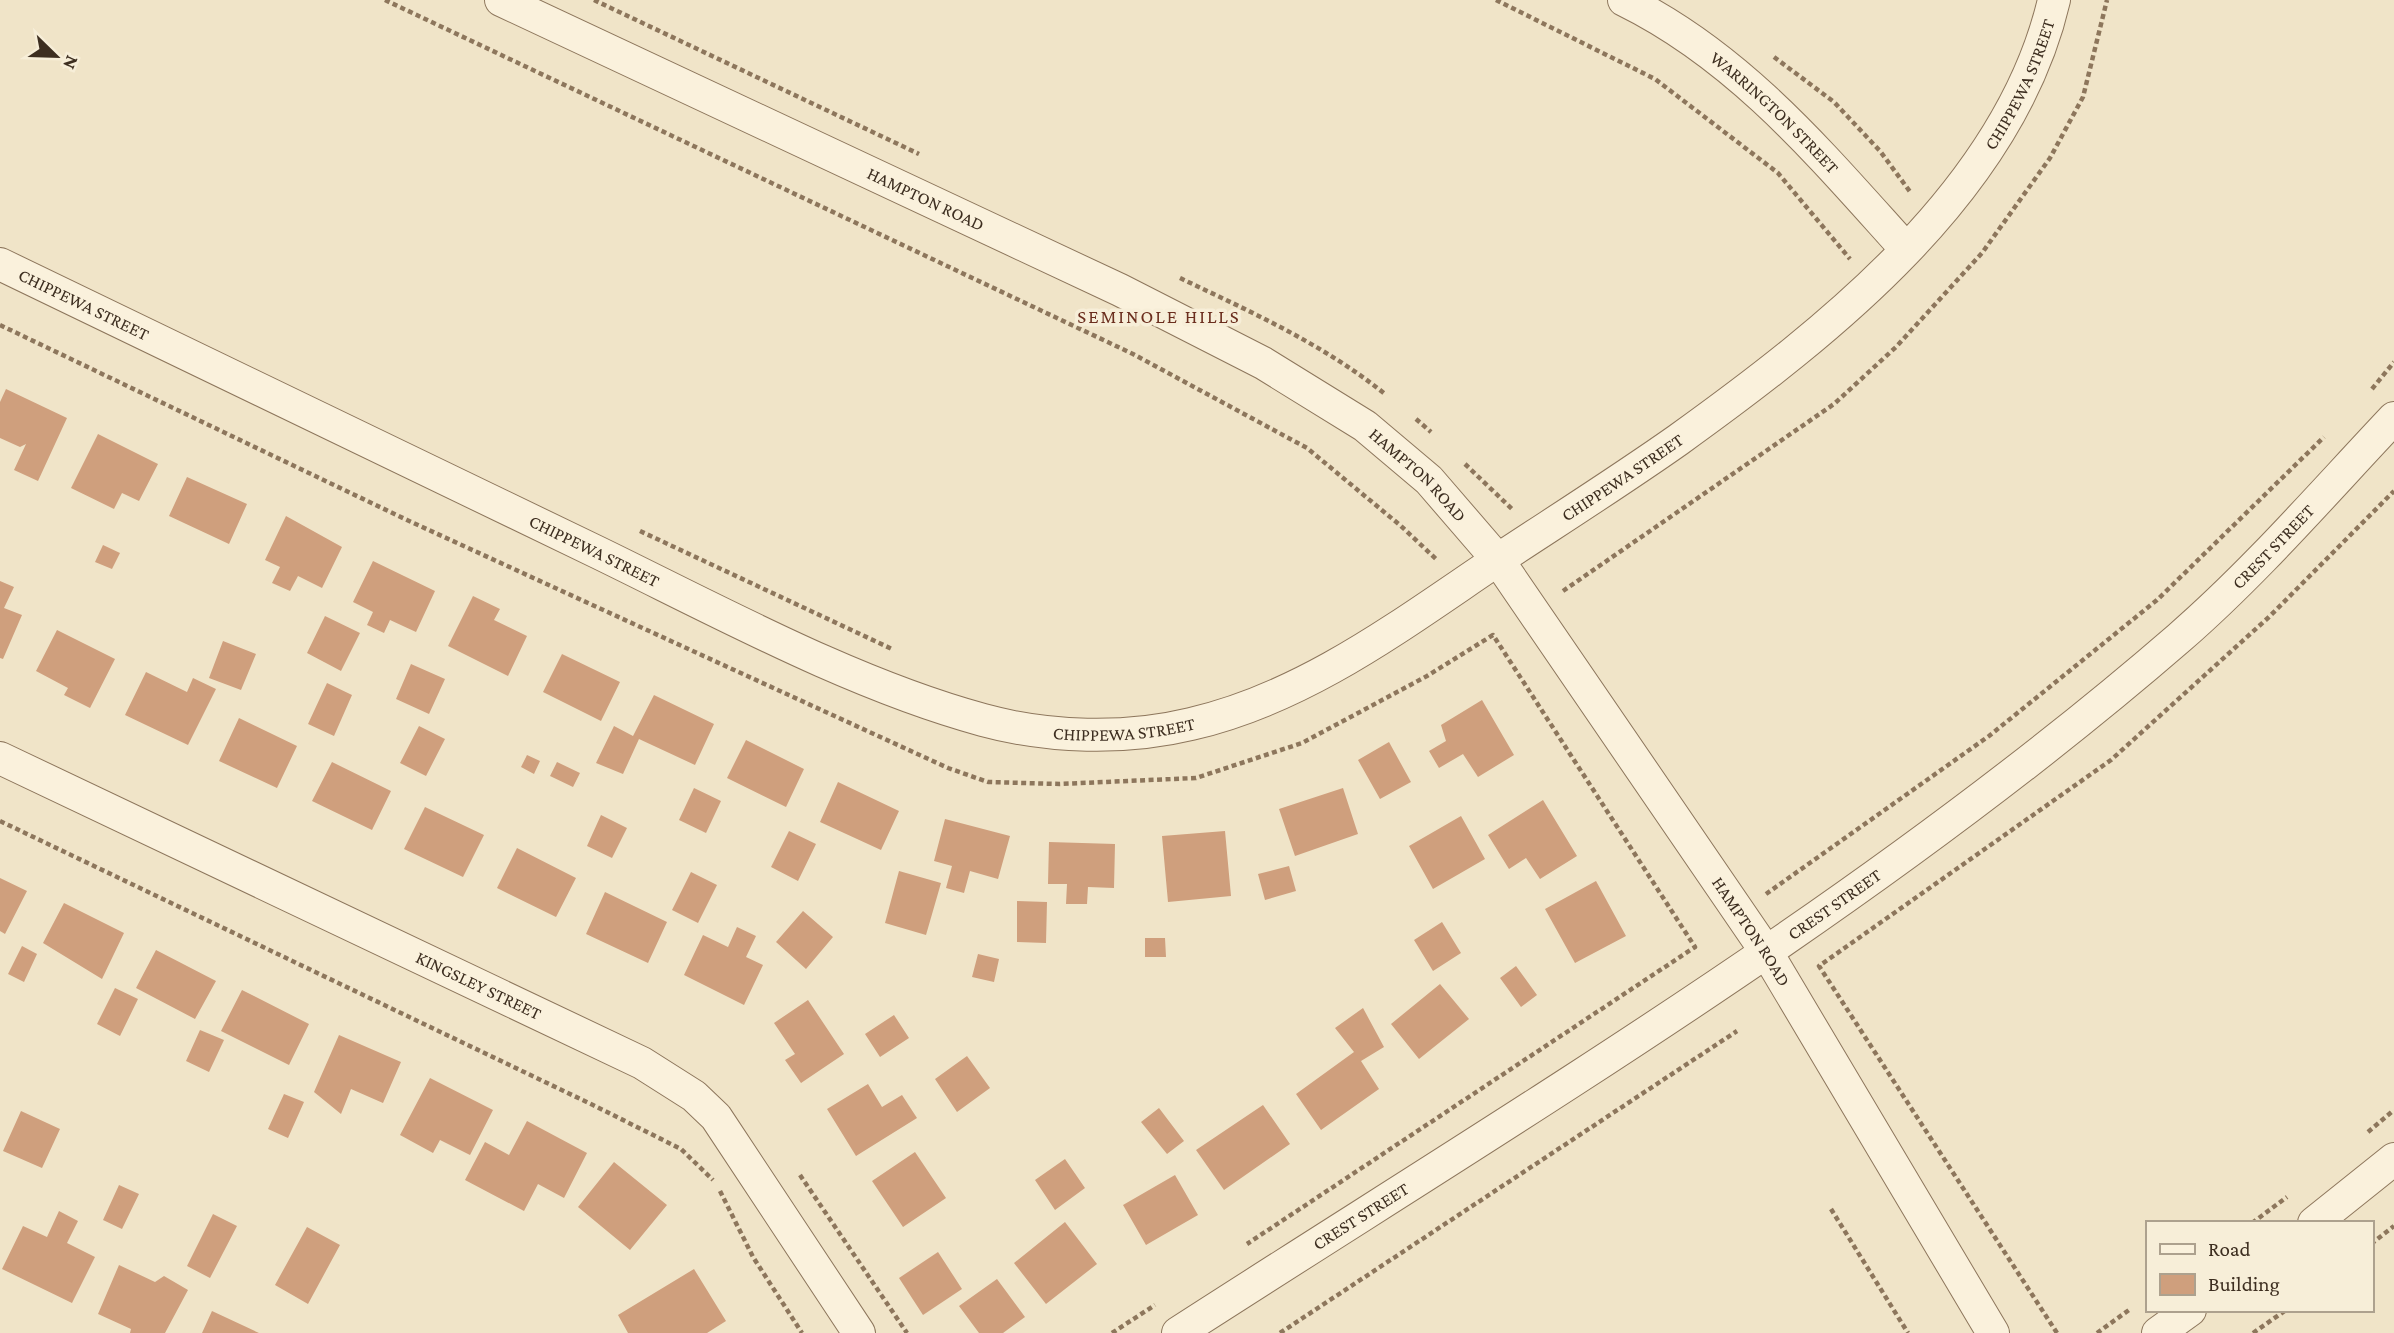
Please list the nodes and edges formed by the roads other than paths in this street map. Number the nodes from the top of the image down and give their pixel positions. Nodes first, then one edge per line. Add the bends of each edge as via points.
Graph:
1 (501, 0) edge
2 (1624, 0) edge
3 (2054, 0) edge
4 (1906, 249) junction
5 (0, 264) edge
6 (2394, 418) edge
7 (1498, 560) junction
8 (0, 758) edge
9 (1767, 953) junction
10 (2394, 1159) edge
11 (2316, 1221) edge
12 (2187, 1312) edge
13 (859, 1333) edge
14 (1178, 1333) edge
15 (1993, 1333) edge
16 (2158, 1333) edge

1 - 7 street, HAMPTON ROAD via 1120,290 1263,363 1365,426 1429,480
2 - 4 street, WARRINGTON STREET via 1713,54 1783,114
3 - 4 street, CHIPPEWA STREET via 2047,32 2004,123 1965,180
4 - 7 street, CHIPPEWA STREET via 1817,335 1726,405
5 - 7 street, CHIPPEWA STREET via 775,638 918,700 989,722 1052,732 1120,735 1188,725 1257,705 1356,656
6 - 9 street, CREST STREET via 2180,636 1995,786
7 - 9 street, HAMPTON ROAD
8 - 13 street, KINGSLEY STREET via 672,1080 716,1117
9 - 14 street, CREST STREET
9 - 15 street, HAMPTON ROAD
10 - 11 street
12 - 16 street

